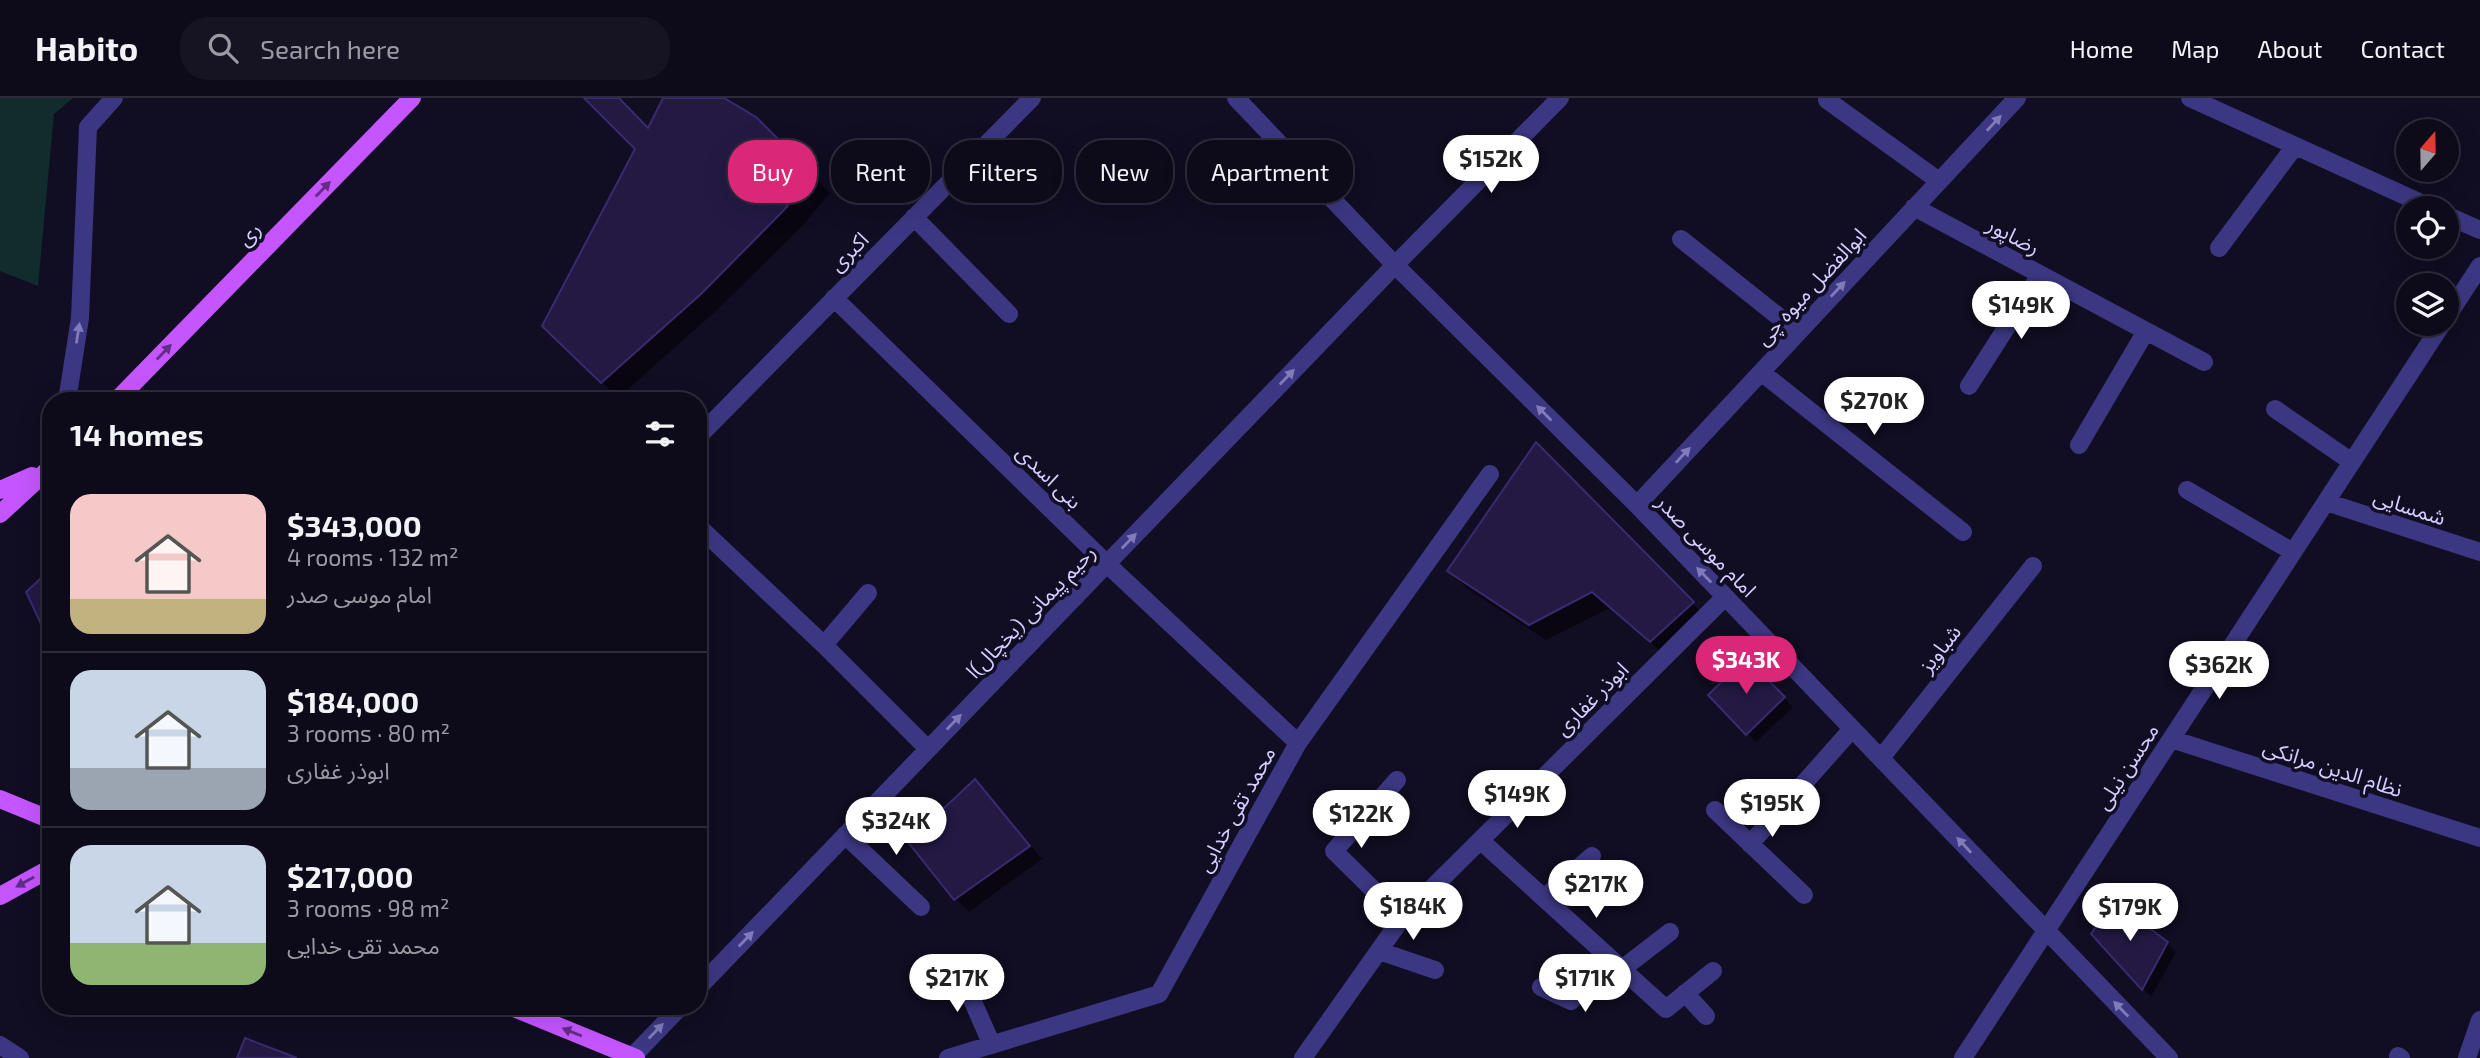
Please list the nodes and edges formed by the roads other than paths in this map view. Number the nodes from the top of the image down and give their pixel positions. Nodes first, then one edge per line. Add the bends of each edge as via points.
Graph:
1 (114, 98) edge
2 (412, 98) edge
3 (1032, 98) edge
4 (1236, 98) edge
5 (1560, 98) edge
6 (2017, 98) edge
7 (2190, 98) edge
8 (1827, 100) dead end
9 (2295, 146) junction
10 (1938, 181) junction
11 (2405, 196) edge
12 (1914, 207) junction
13 (914, 217) junction
14 (2459, 221) edge
15 (2480, 230) edge
16 (1681, 239) dead end
17 (2219, 248) dead end
18 (1395, 265) junction
19 (2480, 266) edge
20 (2040, 275) junction
21 (834, 298) junction
22 (2459, 298) edge
23 (1009, 314) dead end
24 (2146, 331) junction
25 (1798, 332) junction
26 (2434, 336) edge
27 (2204, 362) dead end
28 (1760, 372) junction
29 (1969, 386) dead end
30 (68, 392) edge
31 (125, 392) edge
32 (2276, 409) dead end
33 (707, 428) edge
34 (2079, 445) dead end
35 (2352, 462) junction
36 (42, 471) edge
37 (42, 474) edge
38 (1490, 474) dead end
39 (0, 490) edge
40 (2187, 490) dead end
41 (2326, 502) junction
42 (1637, 505) junction
43 (0, 514) edge
44 (1963, 532) dead end
45 (707, 534) edge
46 (2293, 552) junction
47 (2480, 552) edge
48 (1107, 564) junction
49 (2032, 566) dead end
50 (868, 593) dead end
51 (1725, 597) junction
52 (824, 645) junction
53 (1852, 729) junction
54 (2171, 739) junction
55 (1298, 743) junction
56 (928, 749) junction
57 (1881, 758) junction
58 (1397, 780) dead end
59 (0, 799) edge
60 (1715, 810) dead end
61 (42, 816) edge
62 (845, 835) junction
63 (2480, 838) edge
64 (1480, 840) junction
65 (1749, 844) junction
66 (1592, 856) dead end
67 (42, 873) edge
68 (1804, 895) dead end
69 (0, 896) edge
70 (1544, 898) junction
71 (921, 907) dead end
72 (1402, 918) junction
73 (1670, 932) dead end
74 (2045, 932) junction
75 (1379, 951) junction
76 (1617, 964) junction
77 (958, 968) dead end
78 (1434, 970) dead end
79 (1713, 971) dead end
80 (707, 979) edge
81 (1541, 987) dead end
82 (1685, 993) junction
83 (531, 1015) edge
84 (673, 1015) edge
85 (1706, 1016) dead end
86 (2480, 1020) edge
87 (0, 1045) edge
88 (992, 1045) junction
89 (634, 1057) edge
90 (20, 1058) edge
91 (948, 1058) edge
92 (1303, 1058) edge
93 (1962, 1058) edge
94 (2169, 1058) edge
95 (2467, 1058) edge

30 -> 1 street via 80,318 88,127
31 -> 2 main road, ری
3 - 13 street, اکبری
4 - 18 street, امام موسی صدر
5 - 18 street, رحیم پیمانی (یخچال)ا
10 -> 6 street, ابوالفضل میوه چی
7 - 9 street
8 - 10 street
9 - 11 street
9 - 17 street
10 - 12 street, ابوالفضل میوه چی
12 - 20 street, رضاپور
25 -> 12 street, ابوالفضل میوه چی
13 - 21 street, اکبری
13 - 23 street
14 - 15 street
16 - 25 street
42 -> 18 street, امام موسی صدر
48 -> 18 street, رحیم پیمانی (یخچال)ا
19 - 22 street
20 - 24 street, رضاپور
20 - 29 street
21 - 33 street, اکبری
21 - 48 street, بنی اسدی
24 - 27 street, رضاپور
24 - 34 street
25 - 28 street, ابوالفضل میوه چی
26 - 35 street, محسن نیلی
42 -> 28 street, ابوالفضل میوه چی
28 - 44 street
32 - 35 street
35 - 41 street, محسن نیلی
36 - 39 main road
37 - 43 main road
38 - 55 street, محمد تقی خدایی
40 - 46 street
41 - 46 street, محسن نیلی
41 - 47 street, شمسایی
51 -> 42 street, امام موسی صدر
45 - 52 street
46 - 54 street, محسن نیلی
48 - 55 street, بنی اسدی
56 -> 48 street, رحیم پیمانی (یخچال)ا
49 - 57 street, شباویز
50 - 52 street
51 - 53 street, امام موسی صدر
51 - 64 street, ابوذر غفاری
52 - 56 street
53 - 57 street, امام موسی صدر
53 - 65 street
54 - 63 street, نظام الدین مرانکی
54 - 74 street, محسن نیلی
55 - 88 street, محمد تقی خدایی via 1160,994
56 - 62 street, رحیم پیمانی (یخچال)ا
74 -> 57 street, امام موسی صدر
58 - 72 street via 1334,851
59 - 61 main road
60 - 65 street
62 - 71 street
80 -> 62 street, رحیم پیمانی (یخچال)ا
64 - 70 street
64 - 72 street, ابوذر غفاری
65 - 68 street
66 - 70 street
67 -> 69 main road
70 - 76 street
72 - 75 street, ابوذر غفاری
73 - 76 street
74 - 93 street, محسن نیلی
94 -> 74 street, امام موسی صدر
75 - 78 street
75 - 92 street, ابوذر غفاری
76 - 81 street via 1571,1001
76 - 82 street via 1666,1009
77 - 88 street
79 - 82 street
82 - 85 street
89 -> 83 main road
89 -> 84 street
86 - 95 street
87 - 90 street
88 - 91 street, محمد تقی خدایی

